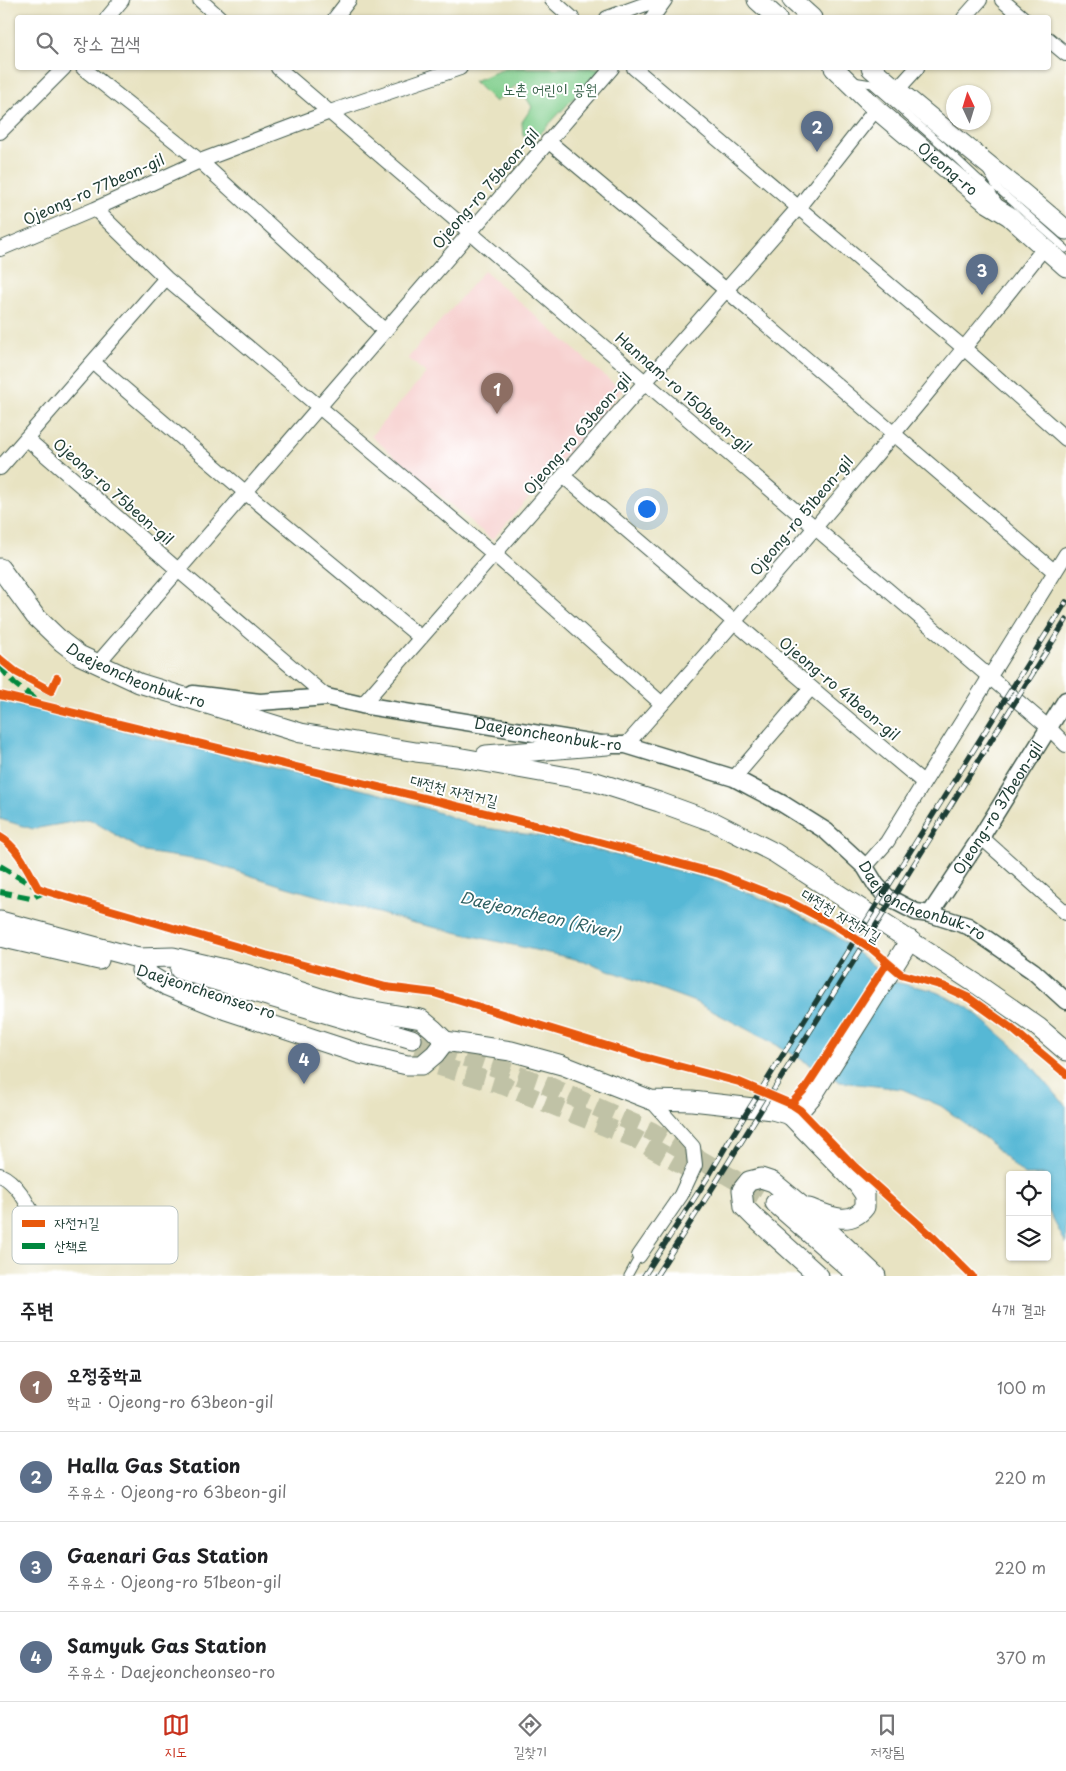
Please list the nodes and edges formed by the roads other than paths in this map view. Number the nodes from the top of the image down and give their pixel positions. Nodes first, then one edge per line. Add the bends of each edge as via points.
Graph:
1 (122, 0) edge
2 (200, 0) edge
3 (349, 0) edge
4 (552, 0) edge
5 (657, 0) edge
6 (665, 0) edge
7 (757, 0) edge
8 (792, 0) edge
9 (980, 0) edge
10 (1002, 0) edge
11 (110, 15) edge
12 (217, 15) edge
13 (337, 15) edge
14 (569, 15) edge
15 (614, 15) edge
16 (654, 15) edge
17 (774, 15) edge
18 (809, 15) edge
19 (967, 15) edge
20 (1020, 15) edge
21 (1051, 42) edge
22 (1066, 54) edge
23 (62, 70) edge
24 (86, 70) edge
25 (286, 70) edge
26 (454, 70) edge
27 (610, 70) edge
28 (636, 70) edge
29 (836, 70) edge
30 (873, 70) edge
31 (915, 70) edge
32 (848, 80) junction
33 (897, 90) junction
34 (876, 109) junction
35 (330, 112) junction
36 (0, 132) edge
37 (548, 141) junction
38 (979, 159) junction
39 (200, 161) junction
40 (798, 208) junction
41 (95, 209) junction
42 (1009, 216) junction
43 (1066, 230) edge
44 (470, 232) junction
45 (1044, 248) junction
46 (0, 249) edge
47 (1066, 249) edge
48 (1066, 267) edge
49 (166, 278) junction
50 (726, 290) junction
51 (384, 331) junction
52 (965, 349) junction
53 (93, 362) junction
54 (645, 382) junction
55 (319, 407) junction
56 (894, 432) junction
57 (26, 438) junction
58 (1066, 439) edge
59 (0, 468) edge
60 (563, 476) junction
61 (245, 492) junction
62 (815, 528) junction
63 (494, 554) junction
64 (1066, 554) edge
65 (0, 568) edge
66 (178, 570) junction
67 (1055, 572) junction
68 (734, 621) junction
69 (420, 638) junction
70 (98, 663) junction
71 (990, 678) junction
72 (811, 688) junction
73 (162, 691) junction
74 (327, 697) junction
75 (1066, 700) edge
76 (662, 704) junction
77 (362, 705) junction
78 (1048, 728) junction
79 (607, 745) junction
80 (626, 745) junction
81 (1066, 745) edge
82 (457, 758) junction
83 (734, 778) junction
84 (923, 782) junction
85 (981, 837) junction
86 (864, 867) junction
87 (0, 913) edge
88 (1066, 913) edge
89 (930, 914) junction
90 (0, 921) edge
91 (44, 933) junction
92 (0, 937) edge
93 (910, 940) junction
94 (139, 964) junction
95 (978, 985) junction
96 (1066, 1001) edge
97 (1066, 1041) edge
98 (445, 1042) junction
99 (410, 1048) tunnel mouth
100 (1066, 1051) edge
101 (650, 1100) junction
102 (790, 1115) junction
103 (0, 1175) edge
104 (28, 1206) edge
105 (802, 1206) junction
106 (760, 1207) junction
107 (639, 1256) joint
108 (628, 1276) edge
109 (819, 1276) edge
110 (834, 1276) edge
111 (859, 1276) edge
112 (876, 1276) edge

1 - 11 street
2 - 12 street
3 - 13 street
4 - 14 street
5 - 15 street
6 - 16 street
7 - 17 main road
8 - 18 main road
9 - 19 street
10 - 20 street
21 - 22 street
23 - 36 street
24 - 39 street, Ojeong-ro 77beon-gil
25 - 35 street, Hannam-ro 150beon-gil
26 - 35 street, Ojeong-ro 77beon-gil
27 - 37 street, Ojeong-ro 75beon-gil
28 - 40 street
29 - 32 main road, Ojeong-ro
30 - 33 main road, Ojeong-ro
31 - 33 street
32 - 34 main road, Ojeong-ro
32 - 42 lane via 872,84 990,190
33 - 38 main road, Ojeong-ro
34 - 40 street, Ojeong-ro 63beon-gil
34 - 42 main road, Ojeong-ro via 986,202
35 - 39 street, Ojeong-ro 77beon-gil
35 - 44 street, Hannam-ro 150beon-gil
37 - 44 street, Ojeong-ro 75beon-gil
37 - 50 street
38 - 43 main road, Ojeong-ro
38 - 47 lane via 997,188
39 - 41 street, Ojeong-ro 77beon-gil
39 - 51 street
40 - 50 street, Ojeong-ro 63beon-gil
40 - 52 street
41 - 46 street, Ojeong-ro 77beon-gil
41 - 49 street
42 - 45 main road, Ojeong-ro
44 - 51 street, Ojeong-ro 75beon-gil
44 - 54 street, Hannam-ro 150beon-gil
45 - 48 main road, Ojeong-ro
45 - 52 street, Ojeong-ro 51beon-gil
49 - 53 street
49 - 55 street
50 - 54 street, Ojeong-ro 63beon-gil
50 - 56 street
51 - 55 street, Ojeong-ro 75beon-gil
52 - 56 street, Ojeong-ro 51beon-gil
52 - 58 street
53 - 57 street
53 - 61 street
54 - 60 street, Ojeong-ro 63beon-gil
54 - 62 street, Hannam-ro 150beon-gil
55 - 61 street, Ojeong-ro 75beon-gil
55 - 63 street
56 - 62 street, Ojeong-ro 51beon-gil
56 - 67 street
57 - 59 street
57 - 66 street, Ojeong-ro 75beon-gil
60 - 63 street, Ojeong-ro 63beon-gil
60 - 68 street
61 - 66 street, Ojeong-ro 75beon-gil
61 - 69 street
62 - 68 street, Ojeong-ro 51beon-gil
62 - 71 street, Hannam-ro 150beon-gil
63 - 69 street, Ojeong-ro 63beon-gil
63 - 76 street
64 - 67 street
65 - 70 main road, Daejeoncheonbuk-ro via 34,616 79,655
66 - 70 street, Ojeong-ro 75beon-gil
66 - 74 street, Ojeong-ro 75beon-gil
67 - 71 street
68 - 72 street, Ojeong-ro 41beon-gil
68 - 76 street, Ojeong-ro 51beon-gil
69 - 77 street, Ojeong-ro 63beon-gil
70 - 73 main road, Daejeoncheonbuk-ro
71 - 78 street, Hannam-ro 150beon-gil
71 - 84 street
72 - 83 street
72 - 84 street, Ojeong-ro 41beon-gil
73 - 74 street, Daejeoncheonbuk-ro via 260,702
73 - 82 main road via 301,733
74 - 77 street, Daejeoncheonbuk-ro
75 - 78 street, Ojeong-ro 37beon-gil
76 - 80 street, Ojeong-ro 51beon-gil
77 - 79 street, Daejeoncheonbuk-ro
78 - 81 street, Hannam-ro 150beon-gil
78 - 85 street, Ojeong-ro 37beon-gil
79 - 80 street, Daejeoncheonbuk-ro
79 - 82 main road
80 - 83 street, Daejeoncheonbuk-ro
82 - 93 main road via 596,782 714,822 775,853
83 - 86 street, Daejeoncheonbuk-ro via 826,831
84 - 86 street via 887,842
85 - 88 street
85 - 89 street, Ojeong-ro 37beon-gil
86 - 89 street, Daejeoncheonbuk-ro via 887,897 916,912
87 - 91 main road via 17,917
89 - 96 street, Daejeoncheonbuk-ro via 968,926 1033,971
90 - 91 main road
91 - 94 main road
92 - 94 main road, Daejeoncheonseo-ro
93 - 95 main road
93 - 102 main road via 812,1095 800,1110
94 - 98 main road via 173,957 246,974 345,1006 421,1019
94 - 98 main road via 167,986 226,1010 360,1054 407,1065 422,1065
94 - 99 main road, Daejeoncheonseo-ro
95 - 97 main road via 1034,1015
95 - 100 main road
98 - 101 main road via 511,1051 562,1065
101 - 102 main road via 692,1101
101 - 107 street via 692,1147 695,1165 681,1195
102 - 105 main road via 865,1195 865,1207 859,1215 847,1219
103 - 104 street via 21,1193
105 - 106 main road via 773,1182 761,1178 749,1181 742,1190
105 - 112 main road
106 - 109 main road via 756,1219
106 - 110 main road
106 - 111 main road
107 - 108 lane

